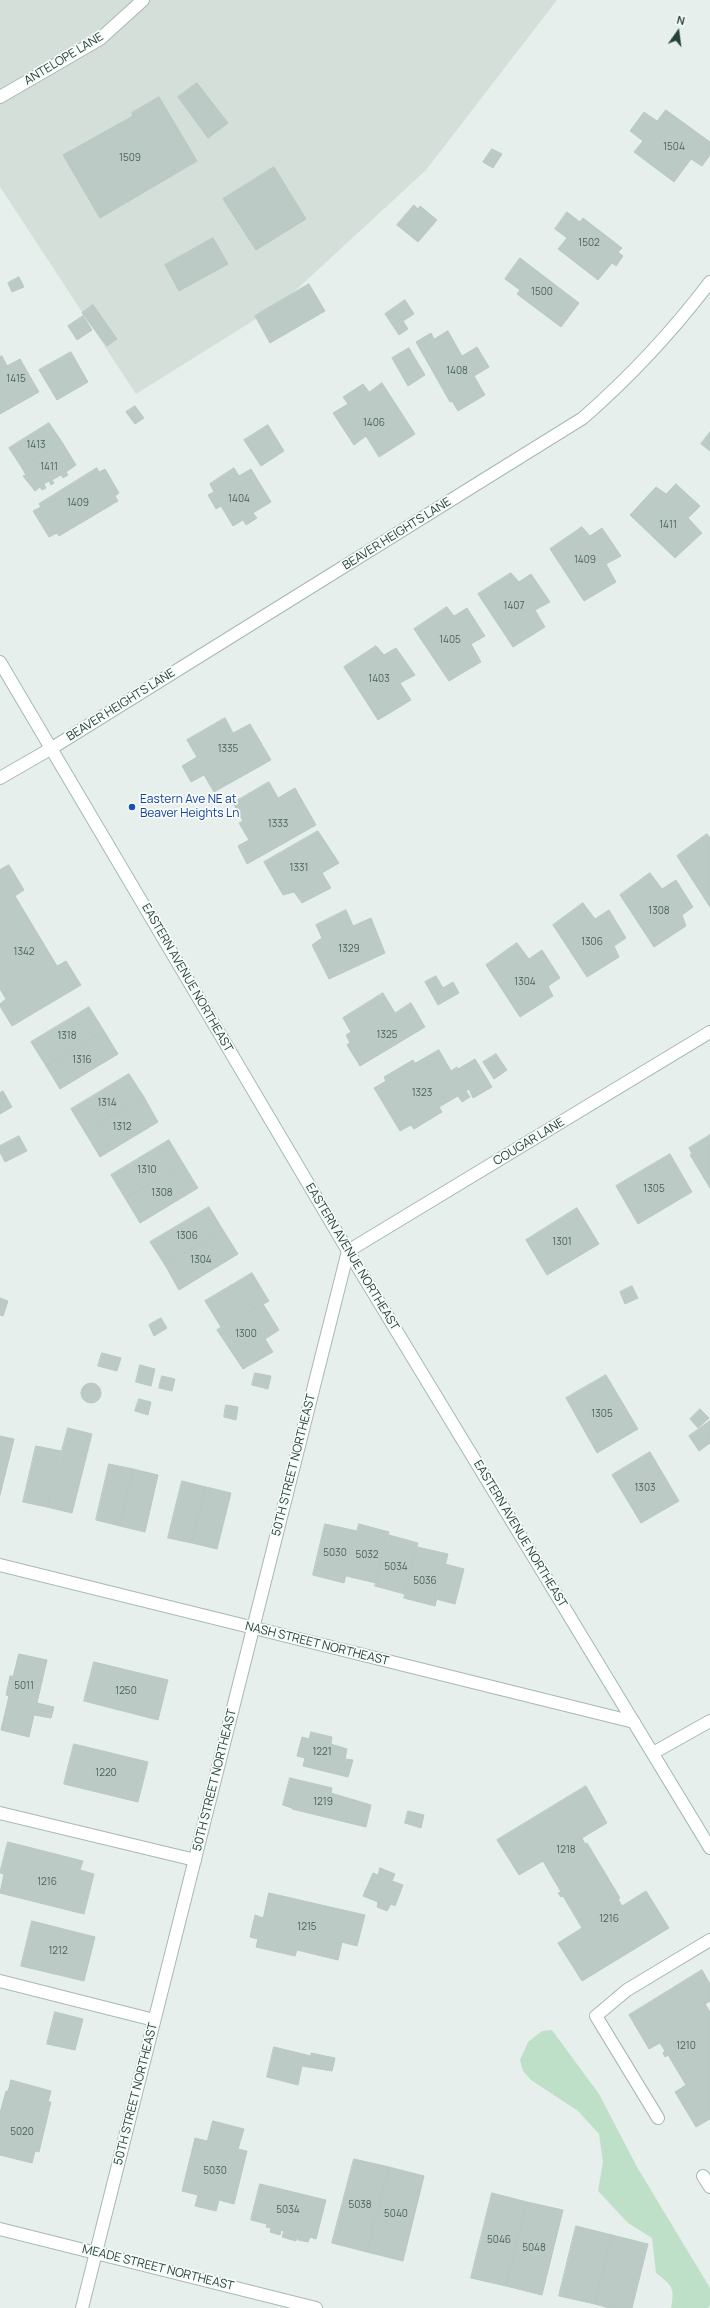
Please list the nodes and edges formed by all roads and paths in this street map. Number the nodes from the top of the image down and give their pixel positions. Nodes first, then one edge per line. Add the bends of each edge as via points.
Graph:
1 (142, 0) edge
2 (0, 97) edge
3 (710, 282) edge
4 (0, 662) edge
5 (52, 748) junction
6 (0, 778) edge
7 (710, 1032) edge
8 (348, 1251) junction
9 (0, 1565) edge
10 (253, 1628) junction
11 (710, 1721) edge
12 (634, 1722) junction
13 (653, 1753) junction
14 (0, 1813) edge
15 (710, 1848) edge
16 (195, 1860) junction
17 (710, 1940) edge
18 (0, 1981) edge
19 (154, 2020) junction
20 (658, 2118) dead end
21 (703, 2176) dead end
22 (710, 2187) edge
23 (0, 2229) edge
24 (96, 2253) junction
25 (82, 2308) edge
26 (316, 2308) edge

1 - 2 street, ANTELOPE LANE via 100,39
3 - 5 street, BEAVER HEIGHTS LANE via 685,315 622,383 582,418
4 - 5 street, EASTERN AVENUE NORTHEAST
5 - 6 street, BEAVER HEIGHTS LANE
5 - 8 street, EASTERN AVENUE NORTHEAST
7 - 8 street, COUGAR LANE
8 - 10 street, 50TH STREET NORTHEAST
8 - 12 street, EASTERN AVENUE NORTHEAST
9 - 10 street, NASH STREET NORTHEAST
10 - 12 street, NASH STREET NORTHEAST
10 - 16 street, 50TH STREET NORTHEAST
11 - 13 street
12 - 13 street, EASTERN AVENUE NORTHEAST
13 - 15 street, EASTERN AVENUE NORTHEAST
14 - 16 street
16 - 19 street, 50TH STREET NORTHEAST
17 - 20 street via 627,1990 596,2016
18 - 19 street
19 - 24 street, 50TH STREET NORTHEAST
21 - 22 street
23 - 24 street, MEADE STREET NORTHEAST
24 - 25 street, 50TH STREET NORTHEAST
24 - 26 street, MEADE STREET NORTHEAST

